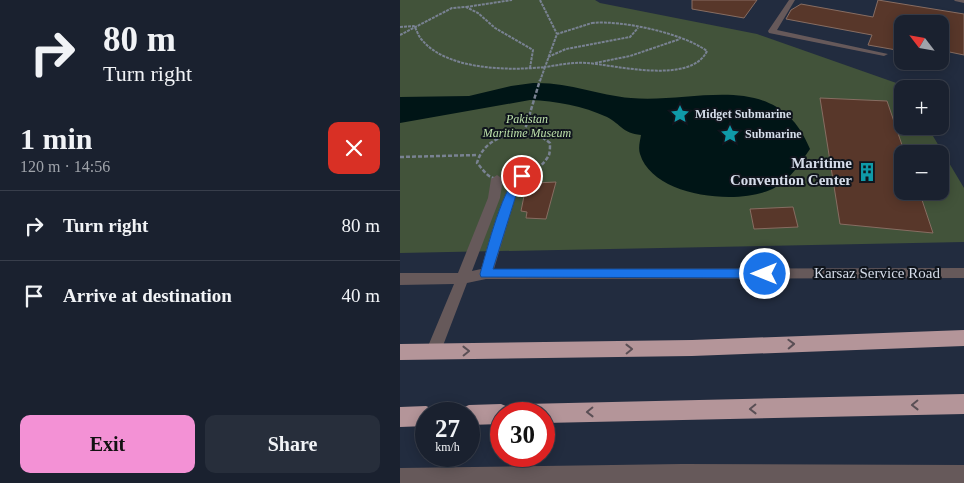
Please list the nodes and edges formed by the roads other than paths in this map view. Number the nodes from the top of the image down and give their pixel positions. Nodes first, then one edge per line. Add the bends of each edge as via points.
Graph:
1 (792, 0) edge
2 (956, 0) edge
3 (964, 1) edge
4 (884, 54) dead end
5 (522, 176) road end
6 (497, 179) road end
7 (964, 273) edge
8 (486, 274) junction
9 (464, 278) junction
10 (400, 279) edge
11 (964, 338) edge
12 (434, 351) junction
13 (400, 352) edge
14 (964, 404) edge
15 (555, 413) edge
16 (415, 416) edge
17 (400, 417) edge
18 (964, 474) edge
19 (400, 477) edge
20 (682, 478) edge

1 - 4 street via 772,31
2 - 3 street
5 - 8 street via 512,191
6 - 9 street via 494,198
7 - 8 street, Karsaz Service Road
8 - 9 street, Karsaz Service Road
9 - 10 street, Karsaz Service Road
9 - 12 street
12 -> 11 highway via 692,348
12 - 13 highway
14 -> 15 highway
16 - 17 highway
18 - 20 street
19 - 20 street

